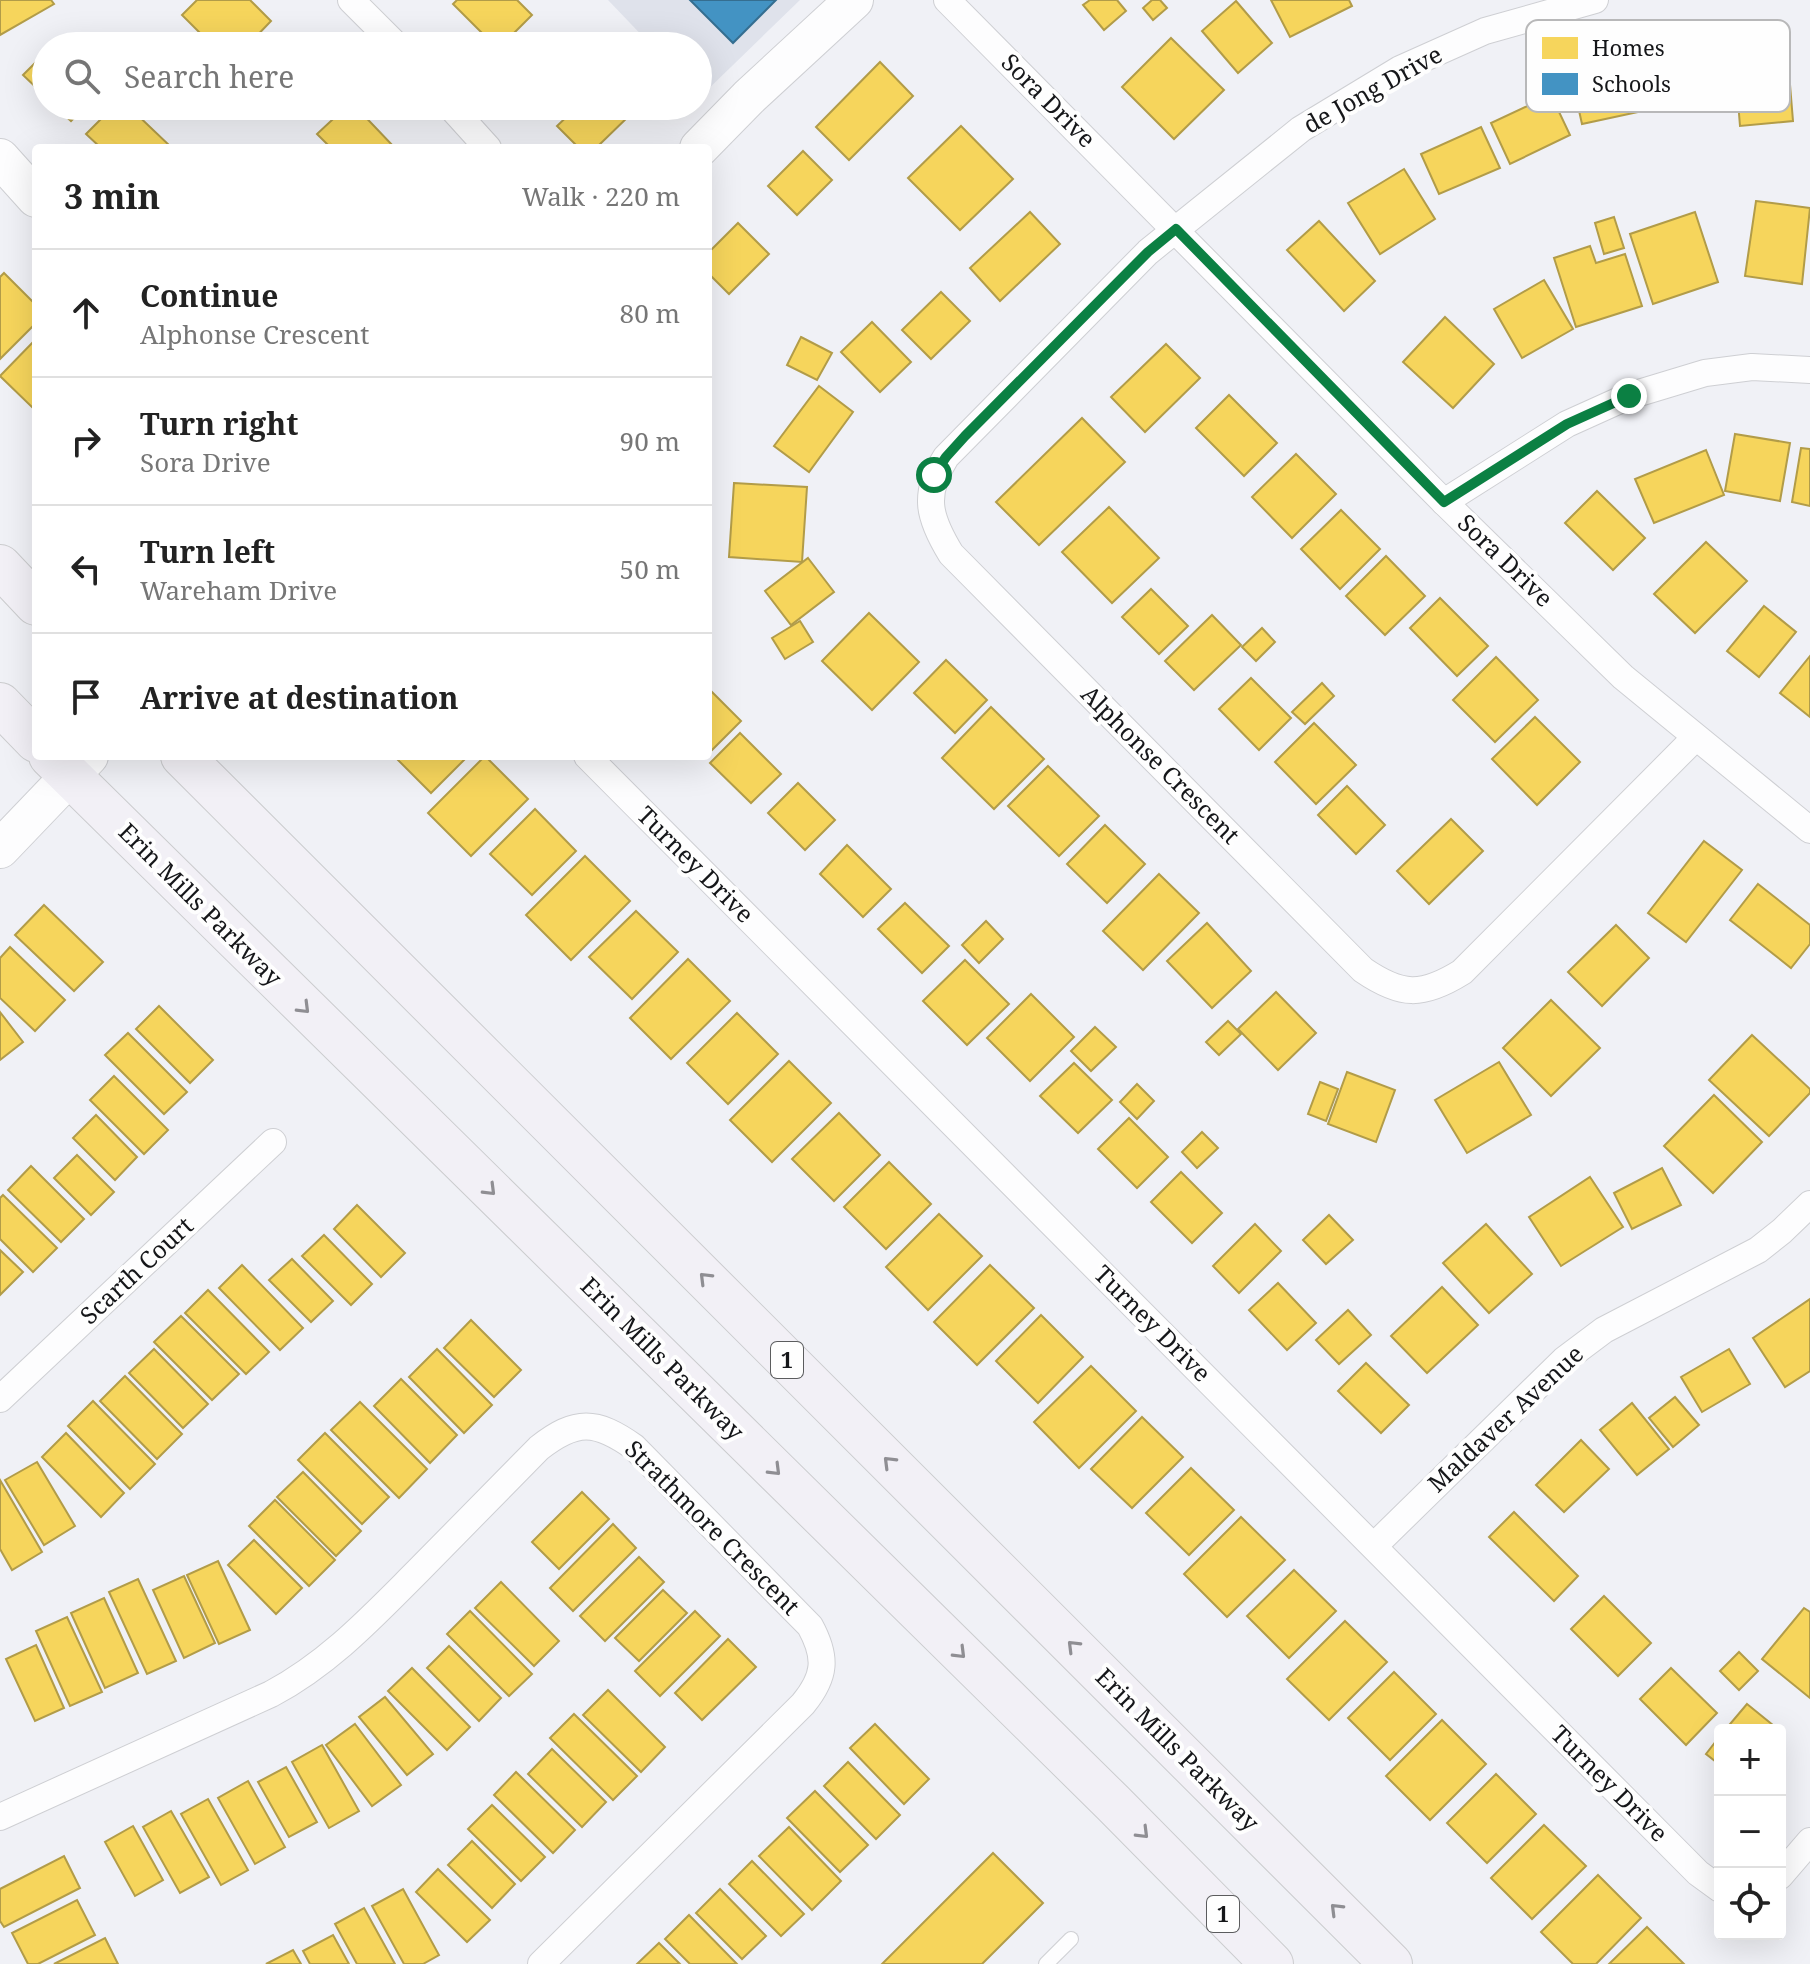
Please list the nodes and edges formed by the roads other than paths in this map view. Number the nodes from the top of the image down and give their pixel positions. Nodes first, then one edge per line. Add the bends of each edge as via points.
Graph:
1 (351, 0) edge
2 (854, 0) edge
3 (947, 0) edge
4 (1595, 0) edge
5 (383, 32) edge
6 (463, 120) edge
7 (484, 144) edge
8 (703, 144) edge
9 (0, 158) edge
10 (32, 194) edge
11 (1176, 229) junction
12 (1810, 370) edge
13 (1444, 502) junction
14 (0, 566) edge
15 (32, 600) edge
16 (0, 704) edge
17 (32, 737) edge
18 (1695, 738) junction
19 (186, 760) edge
20 (591, 760) edge
21 (70, 763) edge
22 (1810, 830) edge
23 (0, 849) edge
24 (273, 1142) dead end
25 (1810, 1204) edge
26 (0, 1399) edge
27 (1374, 1546) junction
28 (0, 1817) edge
29 (1810, 1841) edge
30 (1786, 1869) edge
31 (1714, 1885) edge
32 (1071, 1939) dead end
33 (541, 1964) edge
34 (1046, 1964) edge
35 (1272, 1964) edge
36 (1391, 1964) edge

1 - 5 street
2 - 8 street
3 - 11 street, Sora Drive
4 - 11 street, de Jong Drive via 1485,31 1400,69 1301,129
6 - 7 street
9 - 10 street
11 - 13 street, Sora Drive
11 - 18 street, Alphonse Crescent via 946,457 934,475 934,527 951,554 1363,970 1384,984 1407,990 1430,989 1462,972
12 - 13 street via 1752,367 1705,373 1629,396 1567,424
13 - 18 street, Sora Drive via 1623,677
14 - 15 main road
16 - 17 main road
18 - 22 street, Sora Drive
36 -> 19 main road, Erin Mills Parkway / 1
20 - 27 street, Turney Drive
21 - 23 street
21 -> 35 main road, Erin Mills Parkway / 1
24 - 26 street, Scarth Court
25 - 27 street, Maldaver Avenue via 1758,1250 1604,1330 1564,1360
27 - 31 street, Turney Drive
28 - 33 street, Strathmore Crescent via 304,1676 370,1620 539,1448 576,1426 597,1427 634,1447 810,1626 819,1643 821,1672 803,1704
29 - 30 street
32 - 34 lane

